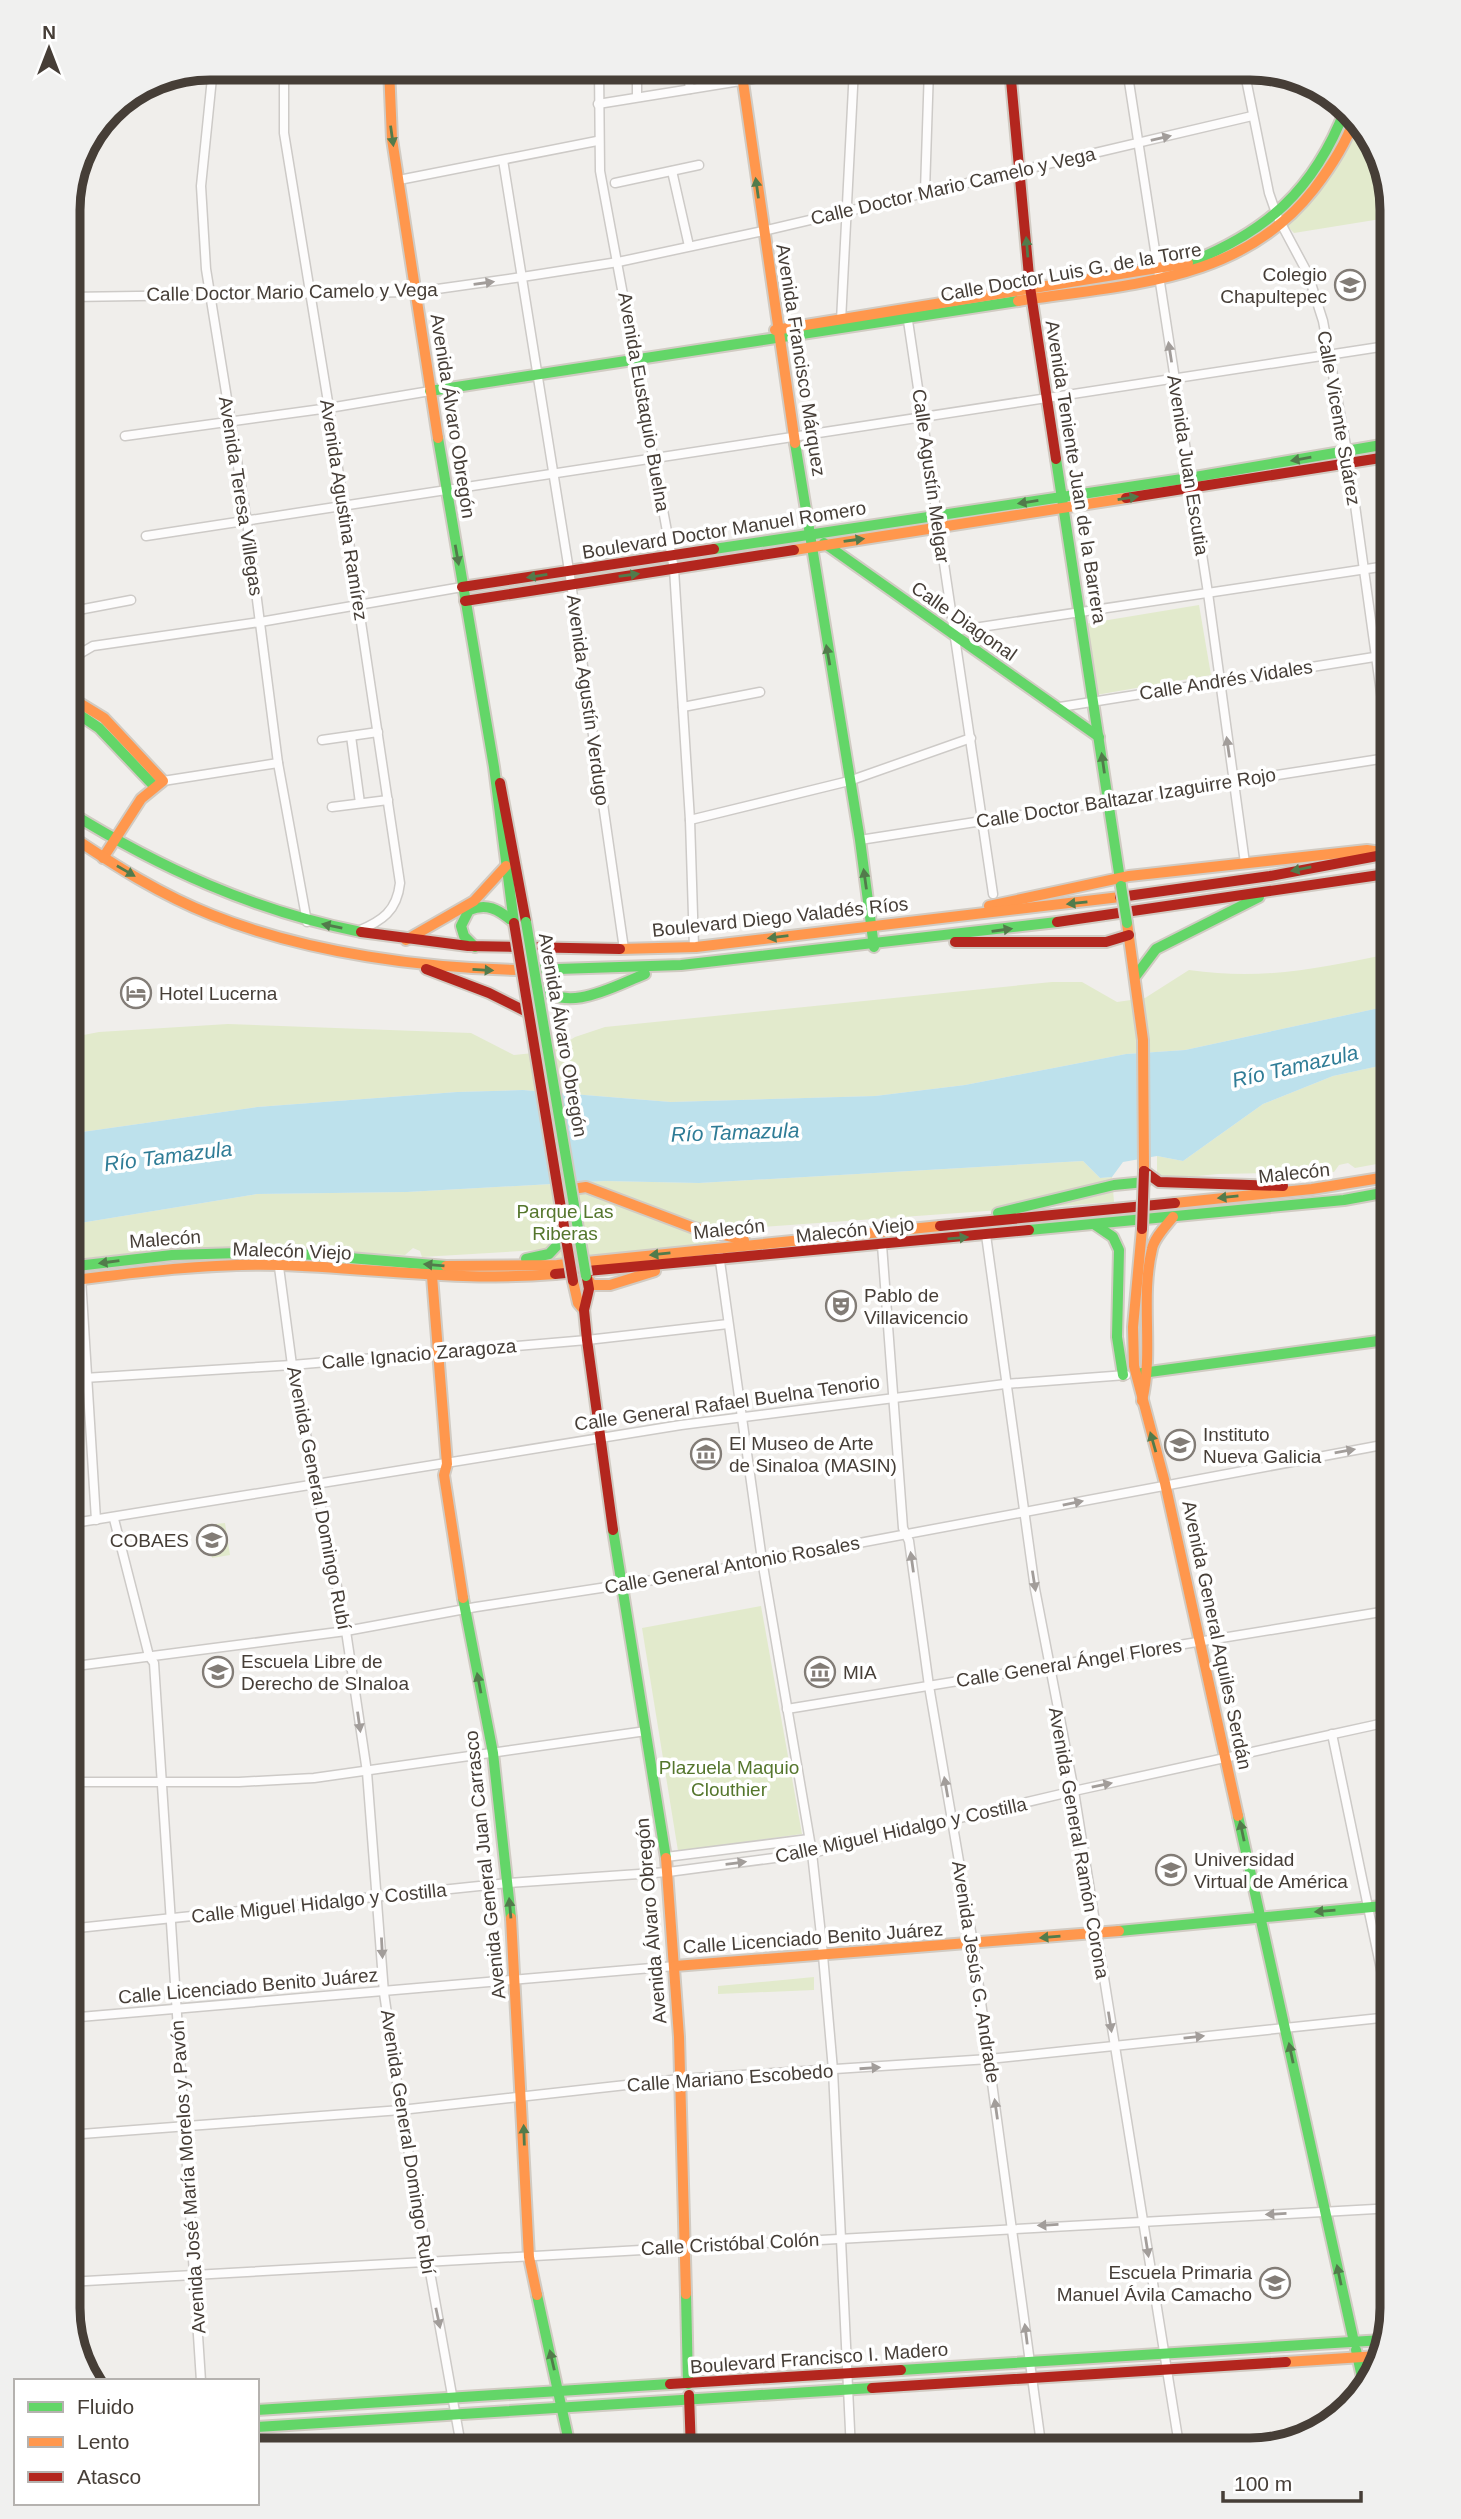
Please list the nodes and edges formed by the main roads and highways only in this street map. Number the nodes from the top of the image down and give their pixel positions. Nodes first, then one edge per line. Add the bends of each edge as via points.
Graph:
1 (389, 81) edge
2 (742, 81) edge
3 (1011, 81) edge
4 (1342, 119) edge
5 (1351, 128) edge
6 (1280, 221) junction
7 (1031, 292) junction
8 (907, 313) junction
9 (776, 334) junction
10 (430, 391) junction
11 (1380, 447) edge
12 (1347, 456) junction
13 (1380, 456) edge
14 (1190, 483) junction
15 (1061, 496) junction
16 (1064, 509) junction
17 (937, 522) junction
18 (809, 540) junction
19 (826, 544) junction
20 (673, 563) junction
21 (462, 587) junction
22 (465, 601) junction
23 (81, 704) edge
24 (81, 715) edge
25 (1099, 737) junction
26 (494, 767) junction
27 (158, 783) junction
28 (81, 820) edge
29 (114, 842) junction
30 (81, 843) edge
31 (1380, 852) edge
32 (1380, 855) edge
33 (103, 858) junction
34 (506, 866) junction
35 (1380, 875) edge
36 (1120, 882) junction
37 (1269, 892) junction
38 (931, 919) junction
39 (514, 923) junction
40 (871, 925) junction
41 (1129, 936) junction
42 (942, 938) junction
43 (406, 940) junction
44 (874, 947) junction
45 (477, 948) junction
46 (413, 964) junction
47 (656, 969) junction
48 (1135, 979) junction
49 (537, 986) junction
50 (529, 1013) junction
51 (1144, 1177) junction
52 (1380, 1178) edge
53 (572, 1189) junction
54 (1308, 1190) junction
55 (1380, 1193) edge
56 (1173, 1217) junction
57 (965, 1223) junction
58 (1094, 1224) junction
59 (566, 1236) junction
60 (761, 1243) junction
61 (676, 1264) junction
62 (80, 1266) edge
63 (479, 1267) junction
64 (432, 1276) junction
65 (587, 1277) junction
66 (80, 1278) edge
67 (584, 1310) junction
68 (1380, 1340) edge
69 (1149, 1372) junction
70 (1135, 1374) junction
71 (1123, 1375) road end
72 (1142, 1401) junction
73 (1380, 1906) edge
74 (1261, 1916) junction
75 (676, 1966) junction
76 (1376, 2340) edge
77 (1354, 2342) junction
78 (1371, 2357) edge
79 (1357, 2358) junction
80 (1361, 2376) edge
81 (688, 2384) junction
82 (559, 2392) junction
83 (689, 2401) junction
84 (563, 2408) junction
85 (259, 2410) edge
86 (259, 2427) edge
87 (569, 2438) edge
88 (690, 2438) edge

1 -> 10 main road, Avenida Álvaro Obregón via 390,116
9 -> 2 main road, Avenida Francisco Márquez
7 -> 3 main road, Avenida Teniente Juan de la Barrera
4 - 6 main road, Calle Doctor Luis G. de la Torre via 1334,141
5 - 6 main road, Calle Doctor Luis G. de la Torre via 1328,171
6 - 7 main road, Calle Doctor Luis G. de la Torre via 1159,274
7 - 8 main road, Calle Doctor Luis G. de la Torre
7 - 15 main road, Avenida Teniente Juan de la Barrera
8 - 9 main road, Calle Doctor Luis G. de la Torre via 840,329
8 - 9 main road, Calle Doctor Luis G. de la Torre via 841,316
9 - 10 main road, Calle Doctor Luis G. de la Torre
9 - 18 main road, Avenida Francisco Márquez
10 -> 21 main road, Avenida Álvaro Obregón
11 - 12 main road, Boulevard Doctor Manuel Romero
12 - 13 main road, Boulevard Doctor Manuel Romero
12 - 14 main road, Boulevard Doctor Manuel Romero
14 - 15 main road, Boulevard Doctor Manuel Romero
16 -> 14 main road, Boulevard Doctor Manuel Romero
15 - 16 main road, Avenida Teniente Juan de la Barrera
15 -> 17 main road, Boulevard Doctor Manuel Romero
16 - 17 main road, Boulevard Doctor Manuel Romero
16 - 25 main road, Avenida Teniente Juan de la Barrera
17 - 18 main road, Boulevard Doctor Manuel Romero
19 -> 17 main road, Boulevard Doctor Manuel Romero
18 - 19 main road, Boulevard Doctor Manuel Romero
18 - 20 main road, Boulevard Doctor Manuel Romero
40 -> 18 main road, Avenida Francisco Márquez
19 - 25 main road, Calle Diagonal
20 -> 21 main road, Boulevard Doctor Manuel Romero via 569,571
22 -> 20 main road, Boulevard Doctor Manuel Romero
21 - 22 main road, Avenida Álvaro Obregón
22 - 26 main road, Avenida Álvaro Obregón
23 - 27 main road via 104,718
24 - 27 main road
36 -> 25 main road, Avenida Teniente Juan de la Barrera
26 - 34 main road, Avenida Álvaro Obregón
26 - 49 main road, Avenida Álvaro Obregón, bridge
27 - 29 main road via 141,799
28 - 29 main road, Boulevard Diego Valadés Ríos
29 - 33 main road
43 -> 29 main road, Boulevard Diego Valadés Ríos via 307,922 224,896
30 - 33 main road, Boulevard Diego Valadés Ríos
31 - 36 main road via 1245,863
32 -> 38 main road, Boulevard Diego Valadés Ríos via 1171,891
33 -> 46 main road, Boulevard Diego Valadés Ríos via 222,919
34 - 39 main road, Avenida Álvaro Obregón
34 - 43 main road via 485,894
35 - 37 main road, Boulevard Diego Valadés Ríos
36 - 38 main road
36 - 41 main road, Avenida General Aquiles Serdán, bridge
42 -> 37 main road, Boulevard Diego Valadés Ríos
37 - 48 main road via 1156,949
38 - 40 main road, Boulevard Diego Valadés Ríos
39 - 45 main road via 493,906 471,909 459,927
39 - 50 main road, Avenida Álvaro Obregón, bridge
40 - 44 main road, Avenida Francisco Márquez
40 -> 45 main road, Boulevard Diego Valadés Ríos via 694,947 523,952
41 - 42 main road via 1106,942 951,942
41 - 48 main road, Avenida General Aquiles Serdán
42 - 44 main road, Boulevard Diego Valadés Ríos
43 - 45 main road, Boulevard Diego Valadés Ríos
44 - 47 main road, Boulevard Diego Valadés Ríos
46 -> 47 main road, Boulevard Diego Valadés Ríos via 510,972
46 - 50 main road
47 - 49 main road via 567,999 553,998
48 - 51 main road, Avenida General Aquiles Serdán via 1143,1040
49 - 53 main road, Avenida Álvaro Obregón, bridge
50 - 59 main road, Avenida Álvaro Obregón, bridge
51 - 54 main road via 1159,1182
51 - 57 main road
51 - 70 main road, Avenida General Aquiles Serdán, bridge via 1134,1306
52 - 54 main road, Malecón
53 - 60 main road via 586,1188 694,1227
53 - 65 main road, Avenida Álvaro Obregón, bridge
54 -> 57 main road, Malecón
55 - 56 main road, Malecón Viejo
56 - 58 main road, Malecón Viejo
56 - 69 main road via 1151,1252 1145,1338
57 - 60 main road, Malecón
61 -> 58 main road, Malecón Viejo
58 - 71 main road via 1113,1237 1119,1250 1117,1337
59 - 63 main road via 549,1254
59 - 67 main road, Avenida Álvaro Obregón, bridge via 578,1303
60 -> 63 main road, Malecón via 557,1265
61 - 64 main road, Malecón Viejo via 499,1279
61 - 65 main road via 606,1286 592,1284
63 -> 62 main road, Malecón via 277,1252 172,1255
64 - 66 main road, Malecón Viejo via 278,1265 163,1269
82 -> 64 main road, Avenida General Juan Carrasco via 529,2257 508,1883 493,1753 444,1475 447,1464
65 - 67 main road, Avenida Álvaro Obregón
67 - 75 main road, Avenida Álvaro Obregón via 621,1585 666,1857
68 - 69 main road, Calle General Rafael Buelna Tenorio
69 - 70 main road, Calle General Rafael Buelna Tenorio
69 - 72 main road
70 - 72 main road, Avenida General Aquiles Serdán
74 -> 72 main road, Avenida General Aquiles Serdán via 1165,1483
73 -> 74 main road, Calle Licenciado Benito Juárez
74 -> 75 main road, Calle Licenciado Benito Juárez
77 -> 74 main road, Avenida General Aquiles Serdán
75 - 81 main road, Avenida Álvaro Obregón
76 - 77 main road, Boulevard Francisco I. Madero
77 - 79 main road, Avenida General Aquiles Serdán
77 - 81 main road, Boulevard Francisco I. Madero
78 - 79 main road, Boulevard Francisco I. Madero
79 - 80 main road, Avenida General Aquiles Serdán
79 - 83 main road, Boulevard Francisco I. Madero
81 - 82 main road, Boulevard Francisco I. Madero
81 - 83 main road, Avenida Álvaro Obregón
82 - 84 main road, Avenida General Juan Carrasco
82 - 85 main road, Boulevard Francisco I. Madero
83 - 84 main road, Boulevard Francisco I. Madero
83 - 88 main road, Avenida Álvaro Obregón
84 - 86 main road, Boulevard Francisco I. Madero
84 - 87 main road, Avenida General Juan Carrasco

